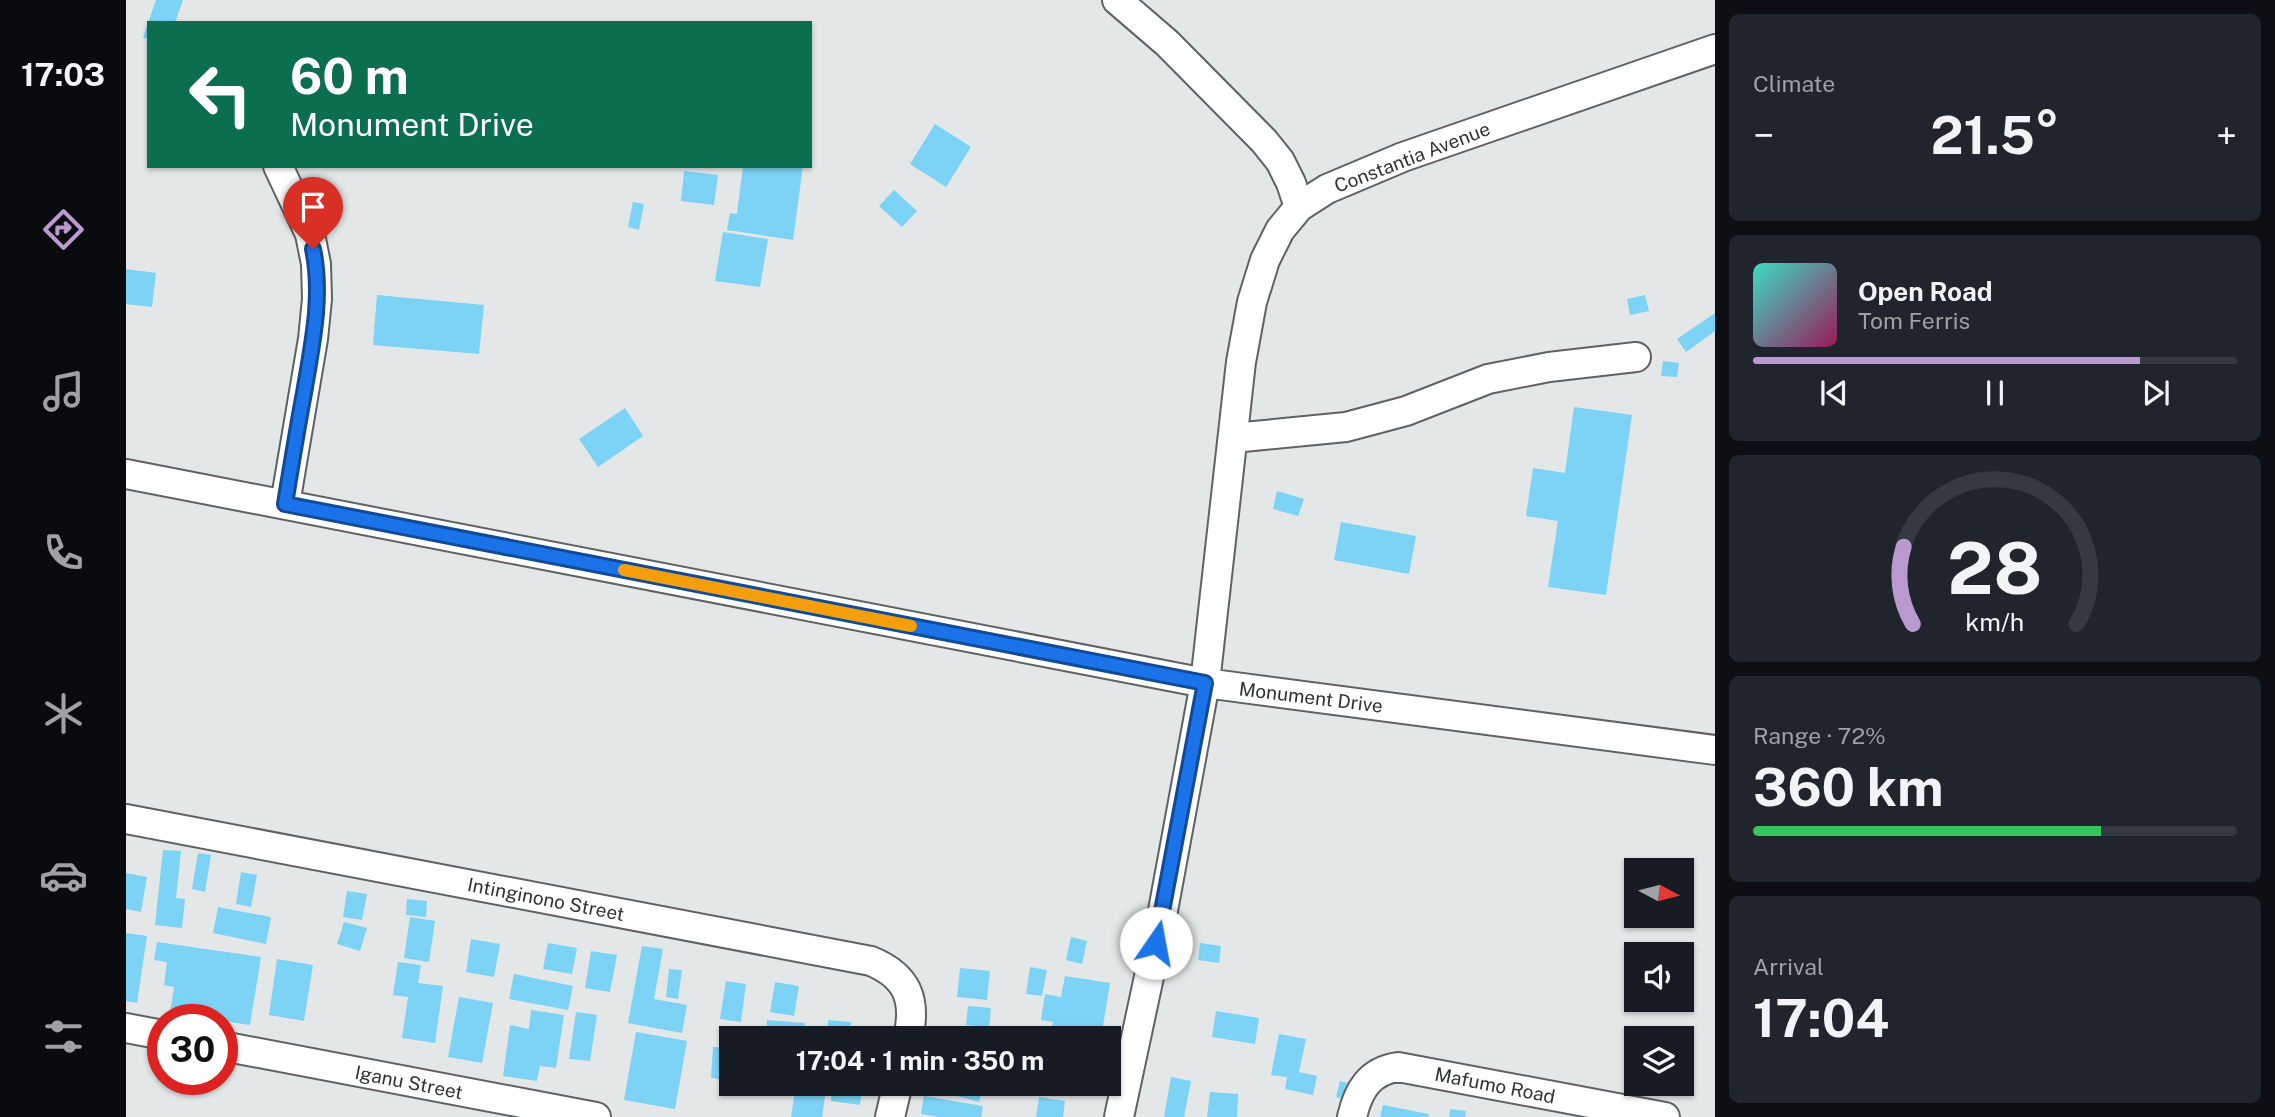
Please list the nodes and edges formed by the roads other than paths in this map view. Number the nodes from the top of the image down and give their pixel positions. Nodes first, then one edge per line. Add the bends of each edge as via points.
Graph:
1 (1117, 0) edge
2 (1715, 49) edge
3 (279, 168) edge
4 (1299, 207) junction
5 (1636, 357) dead end
6 (1233, 438) junction
7 (126, 474) edge
8 (285, 504) junction
9 (1205, 683) junction
10 (1715, 750) edge
11 (126, 818) edge
12 (910, 1026) edge
13 (126, 1028) edge
14 (147, 1032) edge
15 (238, 1049) edge
16 (895, 1096) edge
17 (596, 1117) edge
18 (890, 1117) edge
19 (1119, 1117) edge
20 (1352, 1117) edge
21 (1665, 1117) edge

1 - 4 street via 1167,43 1264,141 1280,161
2 - 4 street, Constantia Avenue via 1403,157 1327,189
3 - 8 street via 310,234 317,299
4 - 6 street, Constantia Avenue via 1280,230 1265,260 1252,302
5 - 6 street via 1488,379 1406,411 1346,427
6 - 9 street, Constantia Avenue
7 - 8 street, Monument Drive
8 - 9 street, Monument Drive
9 - 10 street, Monument Drive
9 - 19 street, Constantia Avenue
11 - 12 street, Intinginono Street via 871,961 889,968 907,990 912,1009
13 - 14 street
15 - 17 street, Iganu Street
16 - 18 street
20 - 21 street, Mafumo Road via 1367,1082 1398,1067

